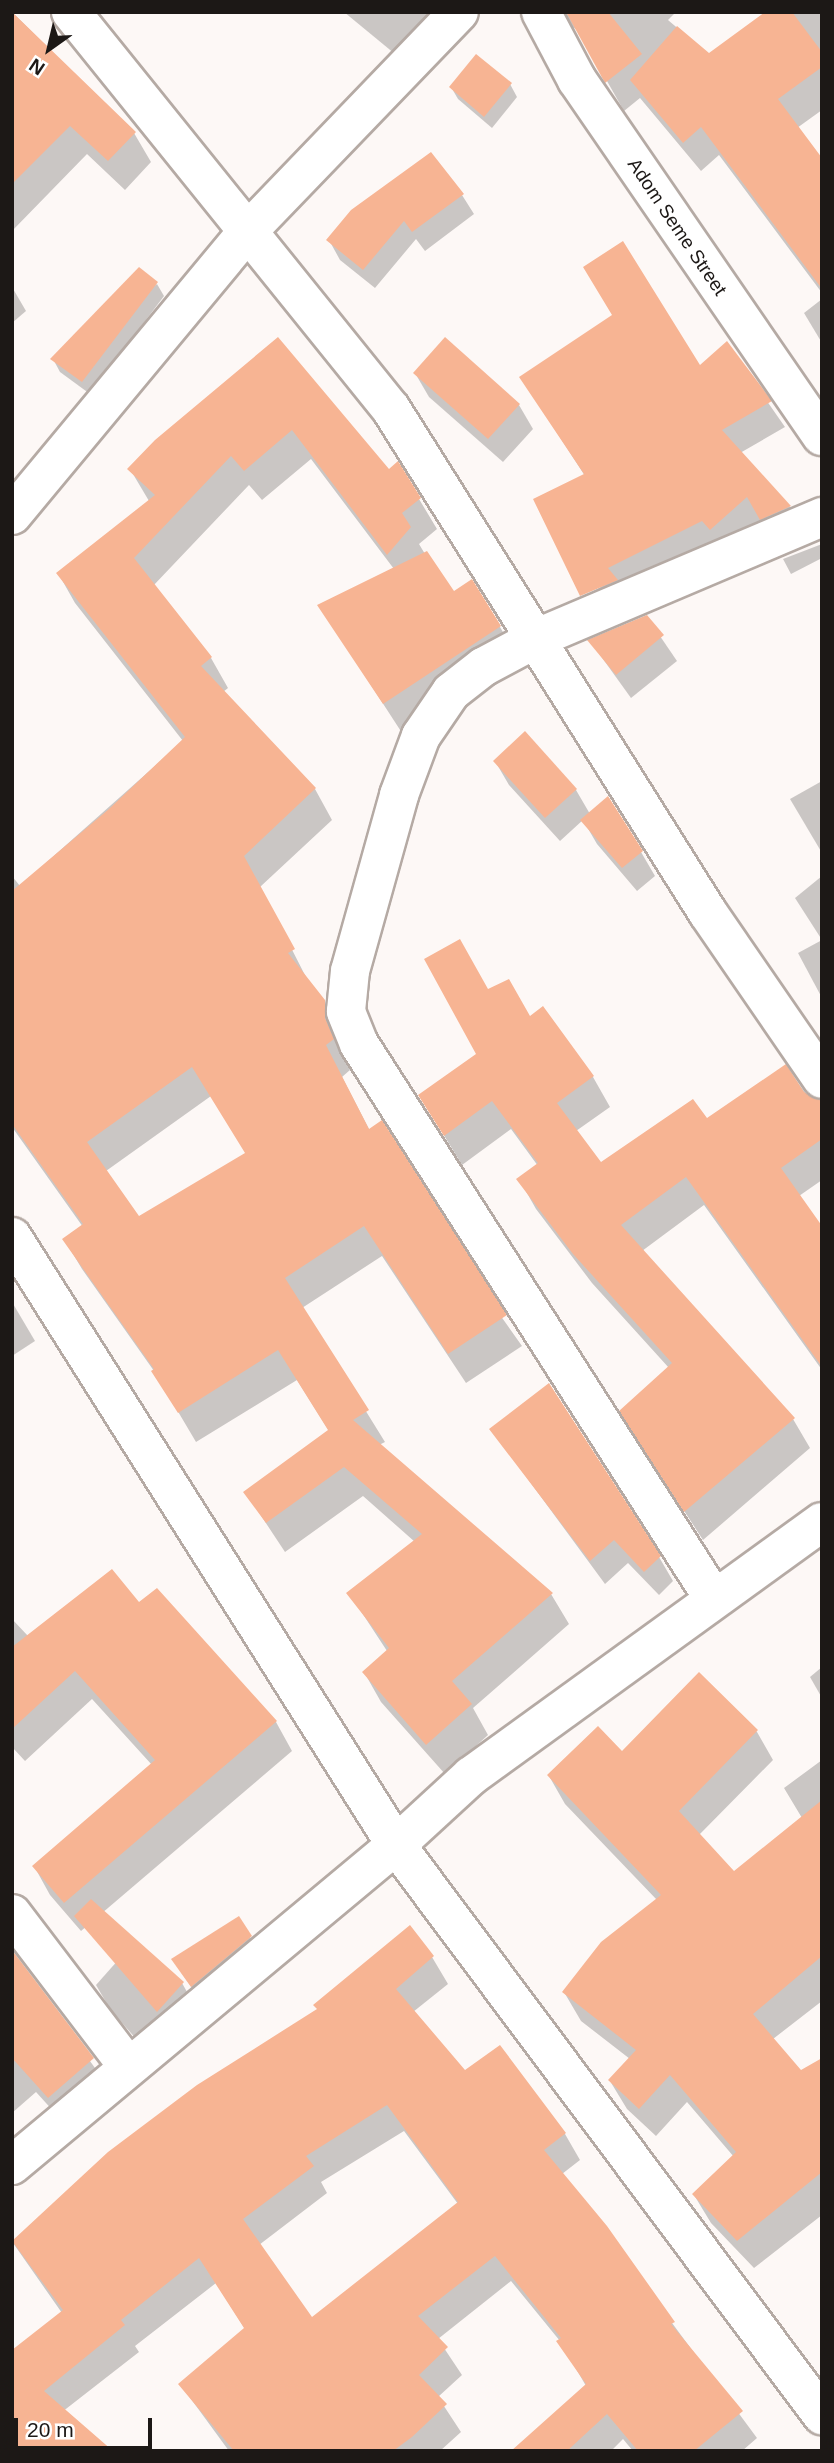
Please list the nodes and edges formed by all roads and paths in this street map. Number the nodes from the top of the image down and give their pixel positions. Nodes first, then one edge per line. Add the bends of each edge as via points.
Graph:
1 (71, 12) edge
2 (459, 12) edge
3 (541, 12) edge
4 (248, 231) junction
5 (822, 436) edge
6 (12, 515) edge
7 (822, 517) edge
8 (537, 638) junction
9 (822, 1079) edge
10 (12, 1237) edge
11 (822, 1522) edge
12 (714, 1599) junction
13 (396, 1845) junction
14 (12, 1914) edge
15 (127, 2065) junction
16 (12, 2165) edge
17 (822, 2415) edge

1 - 4 street
2 - 4 street
3 - 5 street, Adom Seme Street via 577,80
4 - 6 street
4 - 8 street via 391,409
7 - 8 street
8 - 9 street via 708,913
8 - 12 street via 483,667 451,692 421,736 360,930 346,1011 359,1044
10 - 13 street
11 - 12 street
12 - 13 street via 471,1776
13 - 15 street
13 - 17 street
14 - 15 street
15 - 16 street

